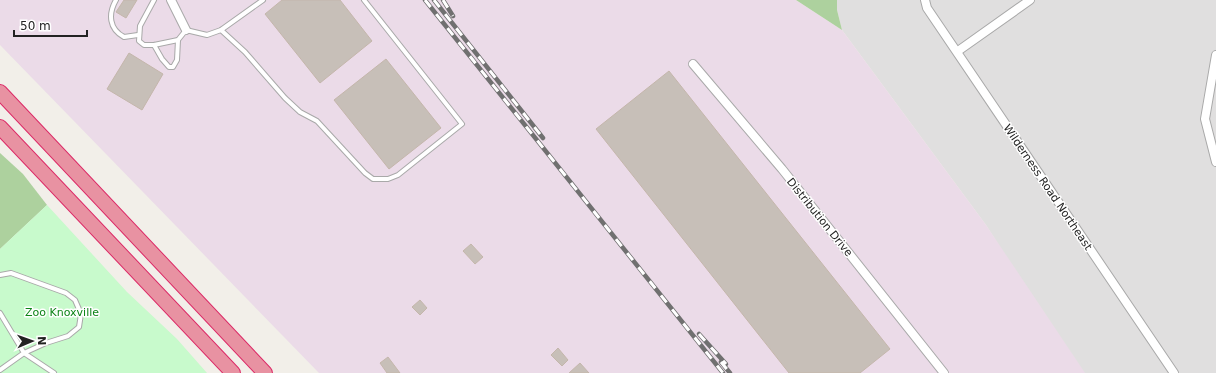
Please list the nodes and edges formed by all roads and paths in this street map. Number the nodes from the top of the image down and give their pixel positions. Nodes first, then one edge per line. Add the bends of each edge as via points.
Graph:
1 (116, 0) edge
2 (154, 0) edge
3 (171, 0) edge
4 (263, 0) edge
5 (364, 0) edge
6 (925, 0) edge
7 (1030, 0) edge
8 (186, 30) junction
9 (221, 30) junction
10 (138, 35) junction
11 (178, 40) junction
12 (154, 46) junction
13 (958, 51) junction
14 (1216, 55) edge
15 (693, 64) dead end
16 (1215, 65) edge
17 (0, 92) edge
18 (0, 127) edge
19 (1216, 162) edge
20 (0, 275) edge
21 (0, 313) edge
22 (24, 353) junction
23 (0, 370) edge
24 (54, 373) edge
25 (233, 373) edge
26 (265, 373) edge
27 (944, 373) edge
28 (1174, 373) edge

1 - 10 lane via 112,6 112,26 124,37
2 - 10 lane
3 - 8 street
4 - 9 lane
5 - 9 lane via 462,124 398,175 388,180 373,180 365,173 317,121 300,112 285,98 245,52
6 - 13 street, Wilderness Road Northeast via 927,8
7 - 13 street
8 - 9 lane via 207,35
8 - 11 lane
10 - 12 lane via 139,41 144,45
11 - 12 lane
11 - 12 lane via 176,62 173,67 169,67
13 - 28 street, Wilderness Road Northeast
14 - 16 street
15 - 27 street, Distribution Drive via 782,169
16 - 19 street via 1205,119
17 - 26 highway
18 - 25 highway
20 - 22 lane via 11,273 66,293 75,300 81,314 79,326 68,336
21 - 22 lane
22 - 23 lane
22 - 24 lane

